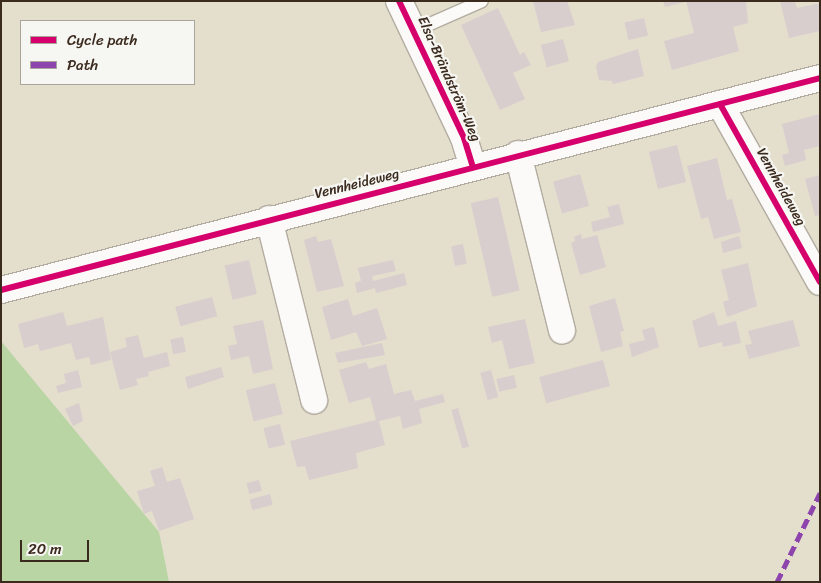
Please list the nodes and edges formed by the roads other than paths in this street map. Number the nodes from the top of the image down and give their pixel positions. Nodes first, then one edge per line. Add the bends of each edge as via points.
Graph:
1 (399, 1) edge
2 (482, 1) edge
3 (414, 31) junction
4 (820, 78) edge
5 (720, 104) junction
6 (518, 154) junction
7 (472, 167) junction
8 (269, 219) junction
9 (820, 282) edge
10 (1, 290) edge
11 (562, 332) dead end
12 (314, 400) dead end

1 - 3 street, Elsa-Brändström-Weg
2 - 3 lane
3 - 7 street, Elsa-Brändström-Weg via 464,138
4 - 5 street, Vennheideweg
5 - 6 street, Vennheideweg
5 - 9 street, Vennheideweg
6 - 7 street, Vennheideweg
6 - 11 street
7 - 8 street, Vennheideweg
8 - 10 street, Vennheideweg
8 - 12 street

